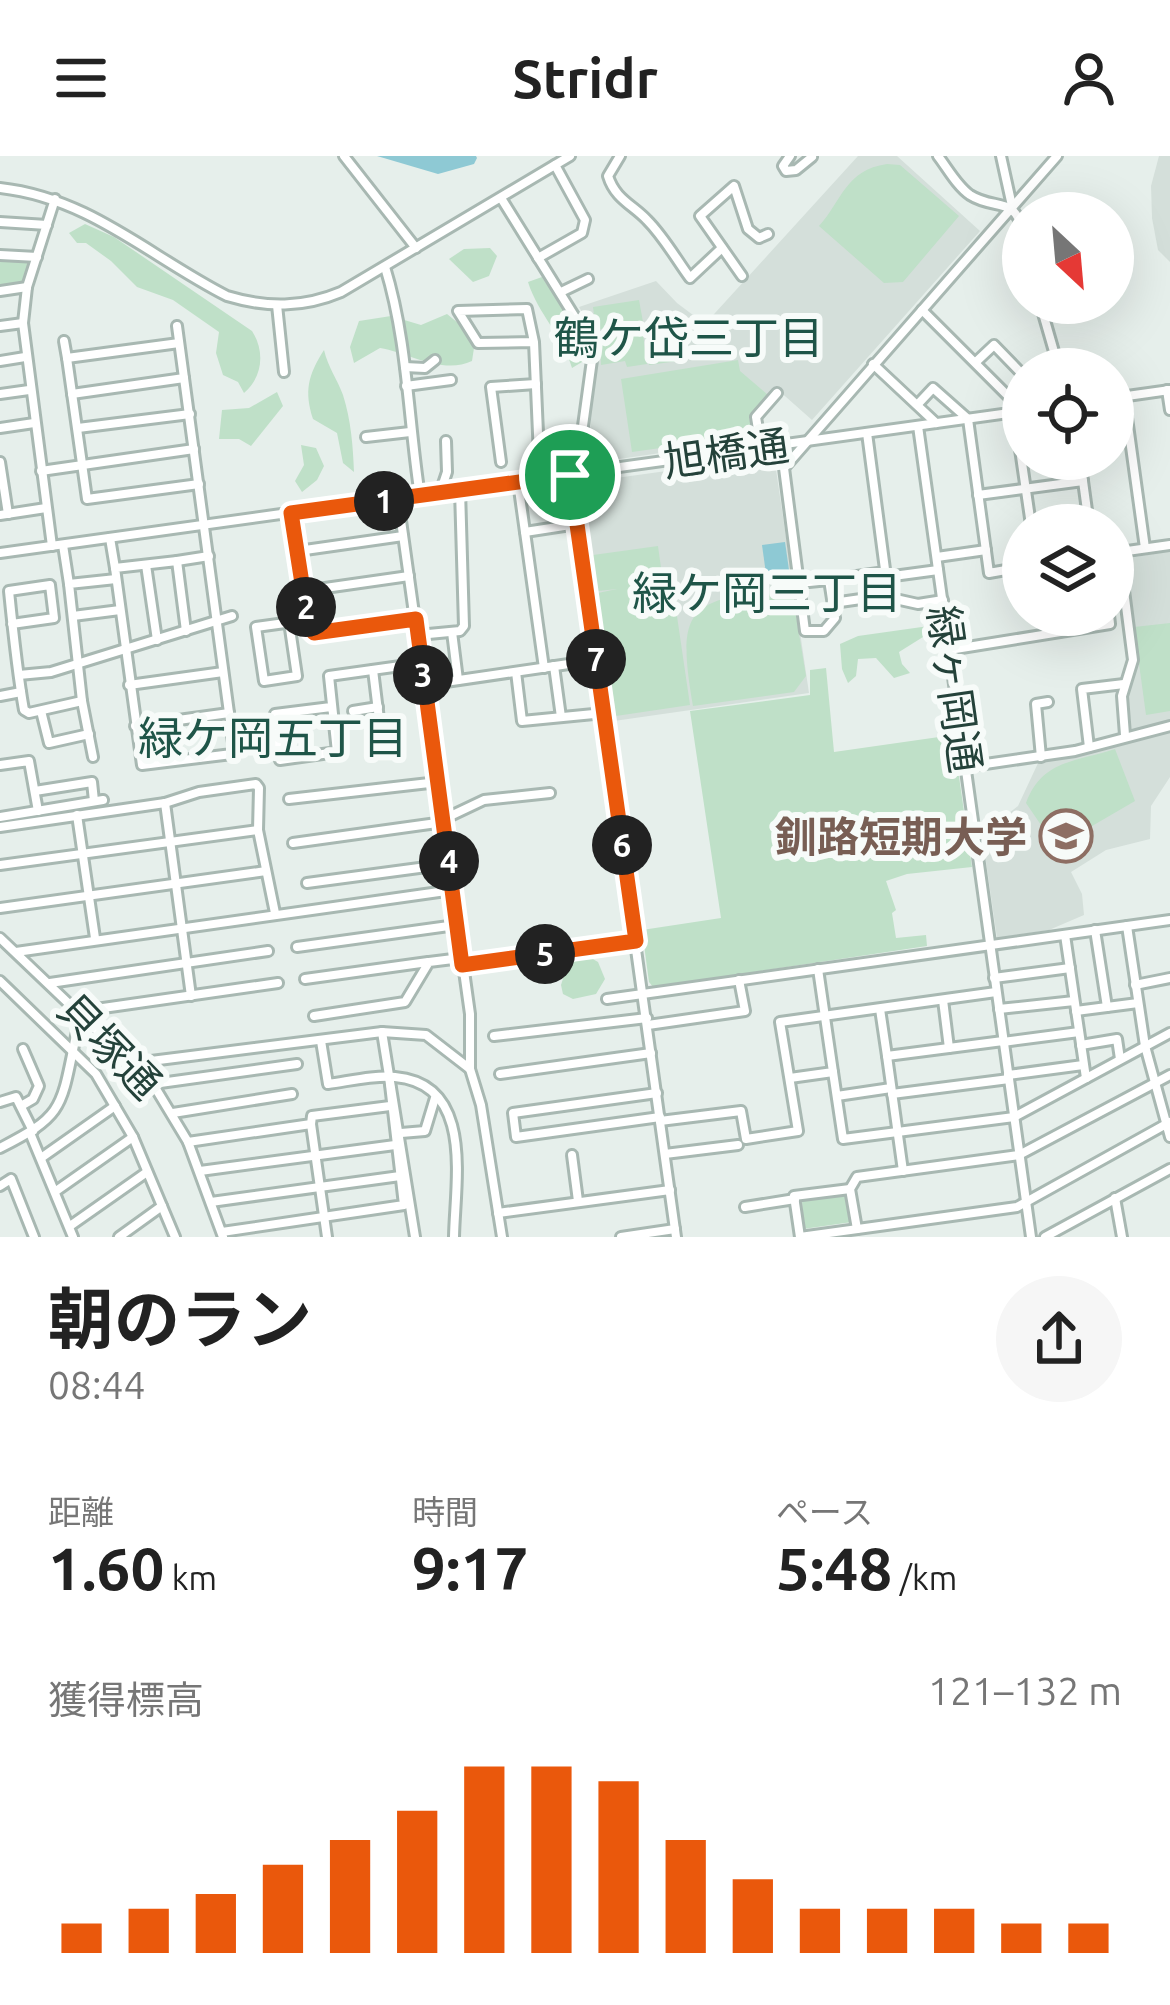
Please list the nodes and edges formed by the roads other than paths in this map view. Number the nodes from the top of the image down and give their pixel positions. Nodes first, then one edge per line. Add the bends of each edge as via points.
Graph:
1 (344, 156) edge
2 (570, 156) edge
3 (620, 156) edge
4 (790, 156) edge
5 (1001, 156) edge
6 (1057, 156) edge
7 (812, 157) edge
8 (942, 158) edge
9 (555, 165) junction
10 (0, 188) edge
11 (1009, 192) edge
12 (1025, 192) edge
13 (501, 198) junction
14 (55, 199) junction
15 (1002, 204) edge
16 (1002, 218) edge
17 (0, 222) edge
18 (47, 225) junction
19 (768, 234) dead end
20 (416, 248) junction
21 (722, 248) junction
22 (0, 255) edge
23 (37, 257) junction
24 (538, 258) junction
25 (385, 267) junction
26 (742, 276) dead end
27 (587, 279) dead end
28 (27, 286) junction
29 (0, 291) edge
30 (561, 292) junction
31 (277, 305) junction
32 (922, 310) junction
33 (23, 323) junction
34 (0, 326) edge
35 (177, 326) dead end
36 (64, 341) dead end
37 (534, 342) junction
38 (179, 343) junction
39 (1002, 354) edge
40 (25, 357) junction
41 (67, 358) junction
42 (435, 359) dead end
43 (0, 361) edge
44 (977, 362) junction
45 (873, 364) junction
46 (405, 367) junction
47 (284, 372) dead end
48 (184, 378) junction
49 (451, 380) dead end
50 (536, 383) junction
51 (406, 386) junction
52 (29, 389) junction
53 (1002, 389) edge
54 (1168, 390) edge
55 (777, 393) dead end
56 (0, 394) edge
57 (72, 394) junction
58 (1134, 395) edge
59 (918, 404) junction
60 (1170, 410) edge
61 (190, 414) junction
62 (1002, 414) edge
63 (968, 419) junction
64 (34, 423) junction
65 (936, 423) junction
66 (918, 426) junction
67 (0, 428) edge
68 (77, 428) junction
69 (410, 432) junction
70 (867, 433) junction
71 (367, 437) dead end
72 (446, 441) dead end
73 (805, 442) junction
74 (761, 448) junction
75 (194, 449) junction
76 (0, 462) edge
77 (500, 462) dead end
78 (82, 465) junction
79 (41, 471) junction
80 (589, 472) junction
81 (570, 475) junction
82 (540, 478) junction
83 (1025, 480) edge
84 (1132, 480) edge
85 (1083, 481) joint
86 (518, 482) junction
87 (199, 484) junction
88 (1026, 489) junction
89 (460, 490) junction
90 (440, 493) junction
91 (978, 495) junction
92 (420, 496) junction
93 (398, 499) junction
94 (1028, 504) edge
95 (1086, 504) edge
96 (46, 508) junction
97 (291, 513) junction
98 (4, 515) edge
99 (577, 524) junction
100 (204, 525) junction
101 (525, 532) junction
102 (404, 536) junction
103 (110, 538) junction
104 (1170, 544) edge
105 (57, 545) junction
106 (1144, 548) junction
107 (1134, 549) edge
108 (298, 550) junction
109 (986, 550) junction
110 (0, 554) edge
111 (209, 556) junction
112 (937, 557) junction
113 (177, 561) junction
114 (146, 565) junction
115 (938, 570) junction
116 (1002, 571) edge
117 (116, 573) junction
118 (409, 576) junction
119 (829, 580) junction
120 (799, 583) junction
121 (69, 584) junction
122 (303, 591) junction
123 (882, 596) junction
124 (943, 600) junction
125 (833, 603) junction
126 (121, 610) junction
127 (73, 616) junction
128 (232, 616) dead end
129 (416, 619) junction
130 (308, 620) junction
131 (0, 621) edge
132 (12, 621) junction
133 (217, 621) junction
134 (289, 622) junction
135 (186, 631) junction
136 (452, 632) junction
137 (418, 635) junction
138 (1034, 636) edge
139 (1129, 636) edge
140 (157, 640) junction
141 (124, 650) junction
142 (949, 650) junction
143 (596, 660) junction
144 (422, 663) junction
145 (77, 664) junction
146 (549, 667) junction
147 (373, 670) junction
148 (223, 672) junction
149 (516, 672) junction
150 (19, 675) junction
151 (458, 680) junction
152 (1124, 684) junction
153 (129, 685) junction
154 (425, 685) junction
155 (21, 692) junction
156 (0, 696) edge
157 (82, 701) junction
158 (1048, 702) dead end
159 (332, 707) junction
160 (379, 707) junction
161 (353, 710) dead end
162 (41, 711) junction
163 (229, 712) junction
164 (604, 712) junction
165 (561, 717) junction
166 (135, 726) junction
167 (1170, 726) edge
168 (89, 734) junction
169 (1126, 735) junction
170 (1089, 748) junction
171 (383, 752) dead end
172 (93, 757) dead end
173 (1041, 757) junction
174 (0, 765) edge
175 (965, 767) junction
176 (438, 782) junction
177 (35, 791) junction
178 (550, 793) dead end
179 (289, 799) dead end
180 (165, 803) junction
181 (38, 812) junction
182 (77, 815) junction
183 (0, 817) edge
184 (444, 821) junction
185 (0, 827) edge
186 (259, 830) junction
187 (171, 842) junction
188 (293, 843) dead end
189 (83, 854) junction
190 (0, 865) edge
191 (449, 865) junction
192 (266, 871) junction
193 (176, 883) junction
194 (308, 883) dead end
195 (452, 890) junction
196 (89, 894) junction
197 (0, 908) edge
198 (274, 913) junction
199 (1170, 920) edge
200 (456, 925) junction
201 (1126, 926) junction
202 (182, 927) junction
203 (1095, 930) junction
204 (1065, 934) junction
205 (0, 938) edge
206 (95, 938) junction
207 (636, 941) junction
208 (990, 945) junction
209 (297, 946) dead end
210 (268, 951) dead end
211 (16, 952) junction
212 (462, 961) junction
213 (187, 962) junction
214 (429, 962) junction
215 (1070, 968) junction
216 (818, 969) junction
217 (994, 978) junction
218 (1170, 978) edge
219 (305, 980) dead end
220 (739, 980) junction
221 (0, 981) edge
222 (49, 983) junction
223 (278, 983) dead end
224 (1136, 985) junction
225 (997, 992) junction
226 (643, 993) junction
227 (191, 996) junction
228 (607, 999) dead end
229 (943, 1000) junction
230 (1138, 1003) junction
231 (1075, 1006) junction
232 (1107, 1007) junction
233 (880, 1009) junction
234 (999, 1009) junction
235 (83, 1015) junction
236 (314, 1016) dead end
237 (825, 1016) junction
238 (647, 1021) junction
239 (382, 1032) junction
240 (1079, 1032) junction
241 (1170, 1033) edge
242 (494, 1036) dead end
243 (321, 1041) junction
244 (1003, 1041) junction
245 (1081, 1045) junction
246 (1145, 1046) junction
247 (949, 1048) junction
248 (23, 1049) dead end
249 (73, 1051) junction
250 (651, 1053) junction
251 (887, 1056) junction
252 (1120, 1059) junction
253 (135, 1063) junction
254 (297, 1064) dead end
255 (1083, 1065) junction
256 (470, 1069) junction
257 (833, 1072) junction
258 (500, 1073) dead end
259 (1170, 1075) edge
260 (389, 1076) junction
261 (1009, 1077) junction
262 (789, 1078) junction
263 (1086, 1078) junction
264 (1157, 1082) junction
265 (154, 1084) junction
266 (892, 1091) junction
267 (657, 1093) junction
268 (292, 1094) dead end
269 (837, 1096) junction
270 (436, 1097) junction
271 (0, 1102) edge
272 (21, 1106) junction
273 (116, 1106) junction
274 (390, 1106) junction
275 (173, 1113) junction
276 (1014, 1117) junction
277 (660, 1119) junction
278 (1169, 1123) edge
279 (311, 1124) junction
280 (32, 1132) junction
281 (897, 1132) junction
282 (401, 1133) junction
283 (133, 1137) junction
284 (1170, 1137) edge
285 (188, 1142) junction
286 (395, 1145) junction
287 (738, 1145) dead end
288 (0, 1148) edge
289 (665, 1154) junction
290 (316, 1155) junction
291 (572, 1155) dead end
292 (1019, 1155) junction
293 (41, 1158) junction
294 (1170, 1169) edge
295 (199, 1171) junction
296 (903, 1171) junction
297 (147, 1172) junction
298 (400, 1176) junction
299 (0, 1186) edge
300 (320, 1187) junction
301 (850, 1189) junction
302 (670, 1190) junction
303 (56, 1192) junction
304 (1115, 1198) junction
305 (795, 1199) junction
306 (1026, 1201) junction
307 (211, 1202) junction
308 (578, 1202) junction
309 (162, 1206) junction
310 (745, 1208) dead end
311 (498, 1213) junction
312 (325, 1217) junction
313 (275, 1225) junction
314 (69, 1226) junction
315 (857, 1229) junction
316 (676, 1233) edge
317 (223, 1235) edge
318 (34, 1237) edge
319 (74, 1237) edge
320 (118, 1237) edge
321 (175, 1237) edge
322 (277, 1237) edge
323 (327, 1237) edge
324 (415, 1237) edge
325 (454, 1237) edge
326 (502, 1237) edge
327 (621, 1237) edge
328 (800, 1237) edge
329 (1031, 1237) edge
330 (1045, 1237) edge
331 (1122, 1237) edge

1 - 20 street
2 - 9 street
3 - 21 street via 611,185 690,278
4 - 7 street via 786,172
5 - 11 street
6 - 12 street
8 - 15 street via 972,196
9 - 13 street
9 - 24 street via 585,220 582,233
10 - 14 street
13 - 20 street
13 - 24 street
14 - 18 street
14 - 31 street via 227,296
16 - 32 street
17 - 18 street
18 - 23 street
19 - 21 street via 759,238 748,229 734,186 700,216
20 - 25 street
21 - 26 street
22 - 23 street
23 - 28 street
24 - 30 street
25 - 31 street via 324,299
25 - 46 street
27 - 30 street
28 - 29 street
28 - 33 street
30 - 80 street via 592,351 584,426
31 - 47 street
32 - 44 street
32 - 45 street
33 - 34 street
33 - 40 street
35 - 38 street
36 - 41 street
37 - 37 street via 478,343 458,311 527,309
37 - 50 street
38 - 41 street
38 - 48 street
39 - 44 street via 994,345
40 - 43 street
40 - 52 street
41 - 57 street
42 - 46 street via 425,368
44 - 53 street
45 - 59 street
45 - 73 street
46 - 51 street
48 - 57 street
48 - 61 street
49 - 51 street
50 - 77 street via 491,386
50 - 82 street
51 - 69 street
52 - 56 street
52 - 64 street
54 - 58 street
54 - 60 street
55 - 74 street via 756,417
57 - 68 street
59 - 63 street via 933,388
59 - 65 street
61 - 68 street
61 - 75 street
62 - 63 street, 旭橋通
63 - 65 street, 旭橋通
63 - 91 street
64 - 67 street
64 - 79 street
65 - 66 street, 旭橋通
66 - 70 street, 旭橋通
66 - 112 street, 緑ヶ岡通
68 - 78 street
69 - 71 street
69 - 92 street
70 - 73 street, 旭橋通
70 - 115 street via 886,577
72 - 90 street
73 - 74 street, 旭橋通
73 - 120 street via 784,468
74 - 80 street, 旭橋通
75 - 78 street
75 - 87 street
76 - 98 street
78 - 79 street
78 - 87 street via 87,499
79 - 96 street
80 - 81 street, 旭橋通
81 - 82 street, 旭橋通
81 - 99 street
82 - 86 street, 旭橋通
83 - 88 street
84 - 106 street
85 - 88 street
85 - 95 street
86 - 89 street, 旭橋通
86 - 101 street
87 - 100 street
88 - 91 street
88 - 94 street
89 - 90 street, 旭橋通
89 - 136 street via 464,626
90 - 92 street, 旭橋通
91 - 109 street
92 - 93 street, 旭橋通
93 - 97 street, 旭橋通
93 - 102 street
96 - 98 street
96 - 105 street
97 - 100 street, 旭橋通
97 - 108 street
99 - 101 street
99 - 143 street
100 - 103 street, 旭橋通
100 - 111 street
101 - 146 street
102 - 108 street
102 - 118 street
103 - 105 street, 旭橋通
103 - 117 street
104 - 106 street
105 - 110 street, 旭橋通
105 - 121 street
106 - 107 street
108 - 122 street
109 - 112 street
109 - 116 street via 988,573
111 - 113 street
111 - 133 street
112 - 115 street, 緑ヶ岡通
113 - 114 street
113 - 135 street
114 - 117 street
114 - 140 street
115 - 124 street, 緑ヶ岡通
117 - 121 street
117 - 126 street
118 - 122 street
118 - 129 street
119 - 120 street
119 - 123 street via 878,573
119 - 125 street
120 - 125 street via 807,634 835,618
121 - 127 street
122 - 130 street
123 - 124 street
123 - 125 street
124 - 142 street, 緑ヶ岡通
126 - 127 street
126 - 141 street
127 - 145 street
128 - 133 street
129 - 130 street via 314,633
129 - 137 street
130 - 134 street
131 - 132 street
132 - 132 street via 9,591 50,585 55,618
132 - 150 street
133 - 135 street
133 - 148 street
134 - 134 street via 256,627 265,681 298,676
135 - 140 street
136 - 137 street
136 - 151 street
137 - 144 street
138 - 142 street
139 - 152 street via 1133,660
140 - 141 street
141 - 145 street
141 - 153 street
142 - 175 street, 緑ヶ岡通
143 - 146 street
143 - 164 street
144 - 147 street
144 - 154 street
145 - 150 street
145 - 157 street
146 - 149 street
146 - 165 street
147 - 159 street via 329,676
147 - 160 street
148 - 153 street
148 - 163 street
149 - 151 street
149 - 165 street via 522,721
150 - 155 street
151 - 154 street
152 - 169 street
152 - 170 street via 1082,689
153 - 166 street
154 - 176 street
155 - 156 street
155 - 162 street via 24,710
157 - 162 street
157 - 168 street
158 - 173 street via 1036,704
159 - 159 street via 275,715 280,760 337,752
160 - 161 street
160 - 171 street
162 - 168 street via 50,743
163 - 166 street
163 - 166 street via 232,754 142,765
164 - 165 street
164 - 207 street
167 - 169 street
168 - 172 street
169 - 170 street
170 - 173 street
173 - 175 street
174 - 177 street via 29,761
175 - 208 street, 緑ヶ岡通
176 - 179 street
176 - 184 street
177 - 181 street
177 - 181 street via 92,782 99,800
178 - 184 street via 484,800
180 - 182 street
180 - 186 street via 250,782 260,788
180 - 187 street
181 - 183 street
182 - 185 street
182 - 189 street
184 - 188 street
184 - 191 street
186 - 187 street
186 - 192 street
187 - 189 street
187 - 193 street
189 - 190 street
189 - 196 street
191 - 194 street
191 - 195 street
192 - 193 street
192 - 198 street
193 - 196 street
193 - 202 street
195 - 198 street
195 - 200 street
196 - 197 street
196 - 206 street
198 - 202 street
199 - 201 street
200 - 209 street
200 - 212 street
201 - 203 street
201 - 224 street
202 - 206 street
202 - 213 street
203 - 204 street
203 - 232 street
204 - 208 street
204 - 215 street
205 - 211 street, 貝塚通
206 - 211 street
207 - 212 street
207 - 226 street
208 - 216 street
208 - 217 street, 緑ヶ岡通
210 - 213 street
211 - 222 street, 貝塚通
212 - 214 street
212 - 256 street
213 - 222 street
213 - 227 street
214 - 219 street
214 - 236 street via 405,1002
215 - 217 street
215 - 231 street
216 - 220 street
216 - 237 street
217 - 225 street, 緑ヶ岡通
218 - 224 street
220 - 226 street
220 - 238 street via 745,1011
221 - 249 street
222 - 235 street, 貝塚通
223 - 227 street
224 - 230 street
225 - 229 street
225 - 234 street, 緑ヶ岡通
226 - 228 street
226 - 238 street
227 - 235 street
229 - 233 street
229 - 247 street
230 - 232 street
230 - 246 street
231 - 232 street
231 - 234 street
231 - 240 street
233 - 237 street
233 - 251 street
234 - 244 street, 緑ヶ岡通
235 - 249 street
235 - 253 street, 貝塚通
237 - 257 street
237 - 262 street via 780,1022
238 - 242 street
238 - 250 street
239 - 243 street
239 - 256 street via 426,1035
239 - 260 street
240 - 244 street
240 - 245 street
241 - 246 street
243 - 253 street
243 - 260 street via 328,1084
244 - 247 street
244 - 261 street, 緑ヶ岡通
245 - 252 street via 1117,1039
245 - 255 street
246 - 252 street
246 - 264 street
247 - 251 street
248 - 272 street via 40,1087
249 - 273 street
249 - 280 street via 64,1097
250 - 258 street
250 - 267 street
251 - 266 street
252 - 263 street
253 - 265 street, 貝塚通
254 - 265 street
255 - 261 street
255 - 263 street
256 - 311 street
257 - 262 street
257 - 269 street
259 - 264 street
260 - 270 street
260 - 274 street
260 - 282 street
261 - 266 street
261 - 276 street, 緑ヶ岡通
262 - 277 street via 798,1131 746,1139 741,1112
263 - 276 street
264 - 278 street
264 - 292 street
265 - 275 street, 貝塚通
266 - 269 street
266 - 281 street
267 - 277 street
267 - 277 street via 513,1112 514,1125 516,1137
268 - 275 street
269 - 281 street via 843,1139
270 - 282 street via 425,1131
270 - 325 street via 455,1131
271 - 272 street via 16,1096
272 - 280 street
273 - 283 street
273 - 293 street
274 - 279 street via 312,1116
274 - 286 street
275 - 285 street, 貝塚通
276 - 281 street
276 - 292 street, 緑ヶ岡通
277 - 289 street
278 - 284 street
278 - 306 street
279 - 285 street
279 - 290 street
280 - 288 street
280 - 293 street
281 - 296 street
282 - 324 street
283 - 297 street
283 - 303 street
285 - 295 street, 貝塚通
286 - 290 street
286 - 298 street
287 - 289 street
289 - 302 street
290 - 295 street
290 - 300 street
291 - 308 street
292 - 296 street
292 - 306 street, 緑ヶ岡通
293 - 303 street
294 - 304 street
295 - 307 street, 貝塚通
296 - 301 street via 857,1177
297 - 309 street
297 - 314 street
298 - 300 street
298 - 312 street via 404,1205
299 - 318 street via 11,1179
300 - 307 street
300 - 312 street
301 - 305 street
301 - 315 street
302 - 308 street
302 - 316 street
303 - 314 street
304 - 330 street
304 - 331 street
305 - 310 street
305 - 328 street
306 - 315 street
306 - 329 street, 緑ヶ岡通
307 - 317 street, 貝塚通
308 - 311 street
309 - 320 street
309 - 321 street
311 - 326 street
312 - 313 street
312 - 323 street
313 - 317 street
313 - 322 street
314 - 319 street
315 - 328 street
316 - 327 street

